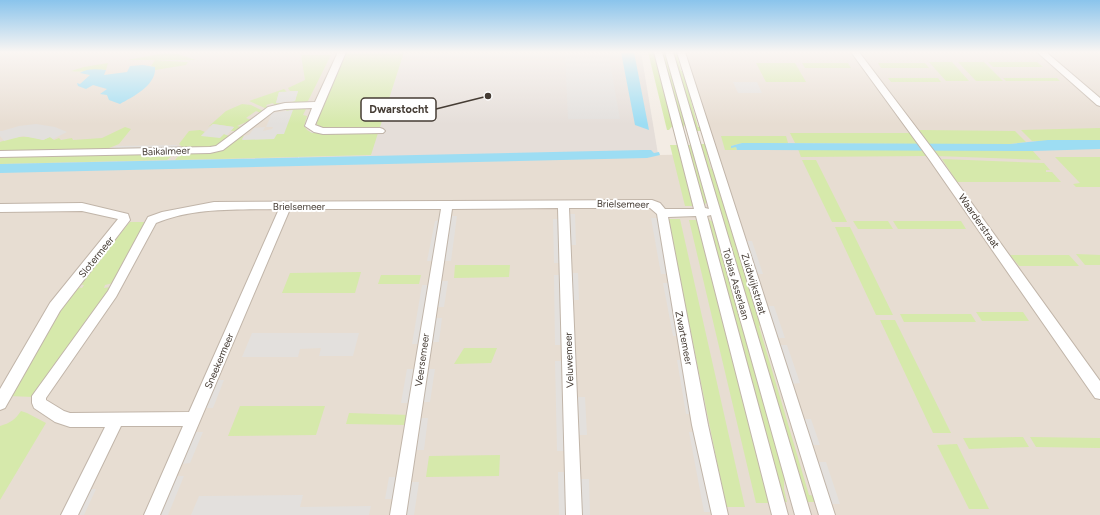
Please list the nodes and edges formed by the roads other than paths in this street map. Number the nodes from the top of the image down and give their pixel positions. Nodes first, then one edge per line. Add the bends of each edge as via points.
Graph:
1 (331, 76) edge
2 (664, 76) edge
3 (676, 76) edge
4 (689, 76) edge
5 (873, 76) edge
6 (1068, 76) edge
7 (1100, 103) edge
8 (318, 104) junction
9 (380, 131) dead end
10 (680, 136) junction
11 (694, 136) junction
12 (708, 136) junction
13 (0, 154) edge
14 (563, 204) junction
15 (447, 205) junction
16 (286, 206) junction
17 (1, 208) edge
18 (700, 212) junction
19 (716, 212) junction
20 (662, 213) junction
21 (1100, 392) edge
22 (0, 403) edge
23 (194, 419) junction
24 (116, 420) junction
25 (69, 515) edge
26 (152, 515) edge
27 (398, 515) edge
28 (574, 515) edge
29 (720, 515) edge
30 (780, 515) edge
31 (803, 515) edge
32 (827, 515) edge

1 - 8 street
2 - 10 street, Tobias Asserlaan
3 - 11 street, Tobias Asserlaan
4 - 12 street, Zuidwijkstraat
5 - 21 street, Waarderstraat
6 - 7 street
8 - 9 street via 310,123 313,128 323,131
8 - 13 street, Baikalmeer via 271,109 219,148 210,150
10 - 11 street
10 - 18 street, Tobias Asserlaan
11 - 12 street
11 - 19 street, Tobias Asserlaan
12 - 32 street, Zuidwijkstraat
14 - 15 street, Brielsemeer
14 - 20 street, Brielsemeer via 645,203 656,206
14 - 28 street, Veluwemeer
15 - 16 street, Brielsemeer
15 - 27 street, Veersemeer
16 - 23 street, Sneekermeer
16 - 24 street, Brielsemeer via 214,206 152,220 112,294 39,396 39,403 60,417 70,420
17 - 22 street, Slotermeer via 82,207 124,217 124,220 55,307
18 - 19 street
18 - 20 street
18 - 30 street, Tobias Asserlaan
19 - 31 street, Tobias Asserlaan
20 - 29 street, Zwartemeer via 700,425
23 - 24 street
23 - 26 street, Sneekermeer
24 - 25 street

